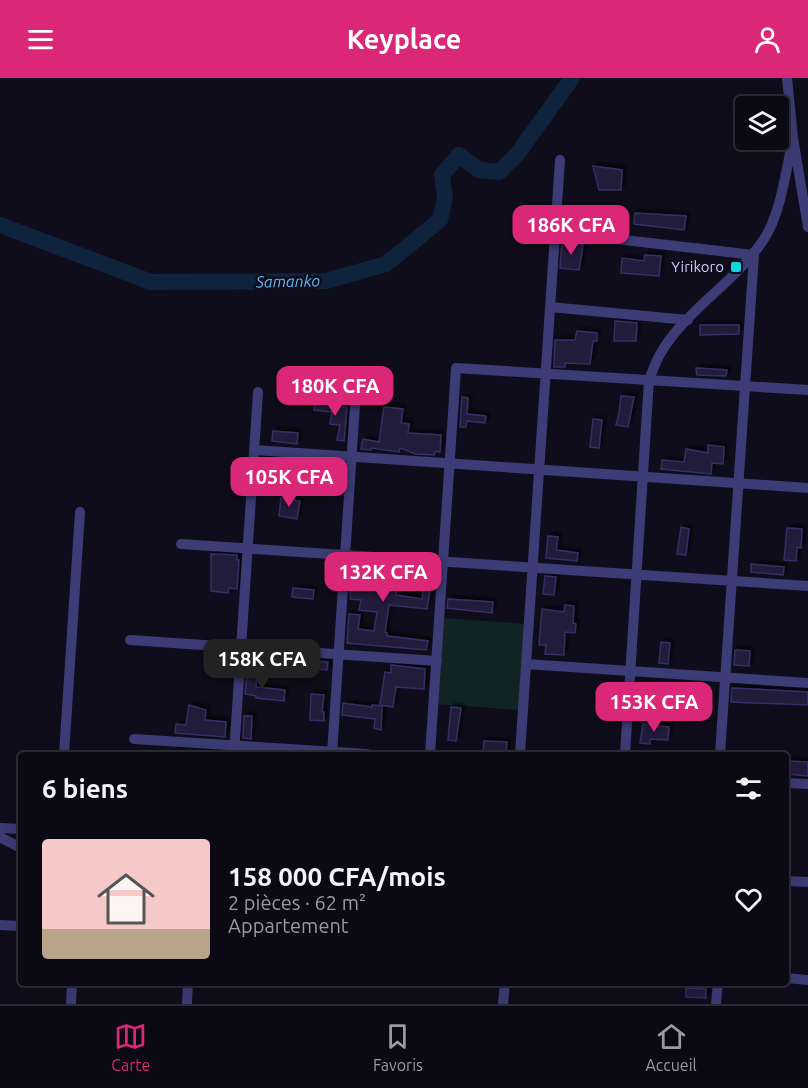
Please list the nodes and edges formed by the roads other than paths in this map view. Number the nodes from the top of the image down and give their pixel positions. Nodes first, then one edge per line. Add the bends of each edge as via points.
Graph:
1 (787, 78) edge
2 (793, 138) junction
3 (560, 160) dead end
4 (808, 227) edge
5 (555, 232) junction
6 (754, 255) junction
7 (550, 307) junction
8 (688, 320) junction
9 (357, 374) dead end
10 (545, 374) junction
11 (649, 380) junction
12 (745, 386) junction
13 (808, 390) edge
14 (258, 392) dead end
15 (255, 450) junction
16 (351, 457) junction
17 (450, 463) junction
18 (539, 470) junction
19 (643, 477) junction
20 (738, 483) junction
21 (808, 488) edge
22 (80, 512) dead end
23 (181, 544) dead end
24 (248, 548) junction
25 (345, 555) junction
26 (443, 562) junction
27 (532, 568) junction
28 (636, 575) junction
29 (732, 581) junction
30 (808, 586) edge
31 (130, 640) dead end
32 (242, 648) junction
33 (338, 654) junction
34 (437, 661) junction
35 (526, 664) junction
36 (630, 671) junction
37 (725, 677) junction
38 (808, 683) edge
39 (134, 739) dead end
40 (235, 750) edge
41 (64, 752) edge
42 (300, 752) edge
43 (332, 752) edge
44 (430, 752) edge
45 (520, 752) edge
46 (625, 752) edge
47 (720, 752) edge
48 (789, 783) edge
49 (808, 784) edge
50 (0, 828) edge
51 (18, 829) edge
52 (0, 837) edge
53 (18, 846) edge
54 (789, 881) edge
55 (808, 882) edge
56 (0, 925) edge
57 (18, 926) edge
58 (789, 978) edge
59 (808, 980) edge
60 (72, 986) edge
61 (188, 986) edge
62 (505, 986) edge
63 (718, 986) edge
64 (71, 1004) edge
65 (187, 1004) edge
66 (504, 1004) edge
67 (716, 1004) edge

1 - 2 street
2 - 4 street
2 - 6 street via 774,220
3 - 5 street
5 - 6 street
5 - 7 street
6 - 8 street
6 - 12 street
7 - 8 street
7 - 10 street
8 - 11 street via 661,351
9 - 16 street
10 - 11 street
10 - 17 street via 456,368
10 - 18 street
11 - 12 street
11 - 19 street
12 - 13 street
12 - 20 street
14 - 15 street
15 - 16 street
15 - 24 street
16 - 17 street
16 - 25 street
17 - 18 street
17 - 26 street
18 - 19 street
18 - 27 street
19 - 20 street
19 - 28 street
20 - 21 street
20 - 29 street
22 - 41 street
23 - 24 street
24 - 25 street
24 - 32 street
25 - 26 street
25 - 33 street
26 - 27 street
26 - 34 street
27 - 28 street
27 - 35 street
28 - 29 street
28 - 36 street
29 - 30 street
29 - 37 street
31 - 32 street
32 - 33 street
32 - 40 street
33 - 34 street
33 - 43 street
34 - 44 street
35 - 36 street
35 - 45 street
36 - 37 street
36 - 46 street
37 - 38 street
37 - 47 street
39 - 40 street
40 - 42 street
48 - 49 street
50 - 51 street
52 - 53 street
54 - 55 street
56 - 57 street
58 - 59 street
60 - 64 street
61 - 65 street
62 - 66 street
63 - 67 street

